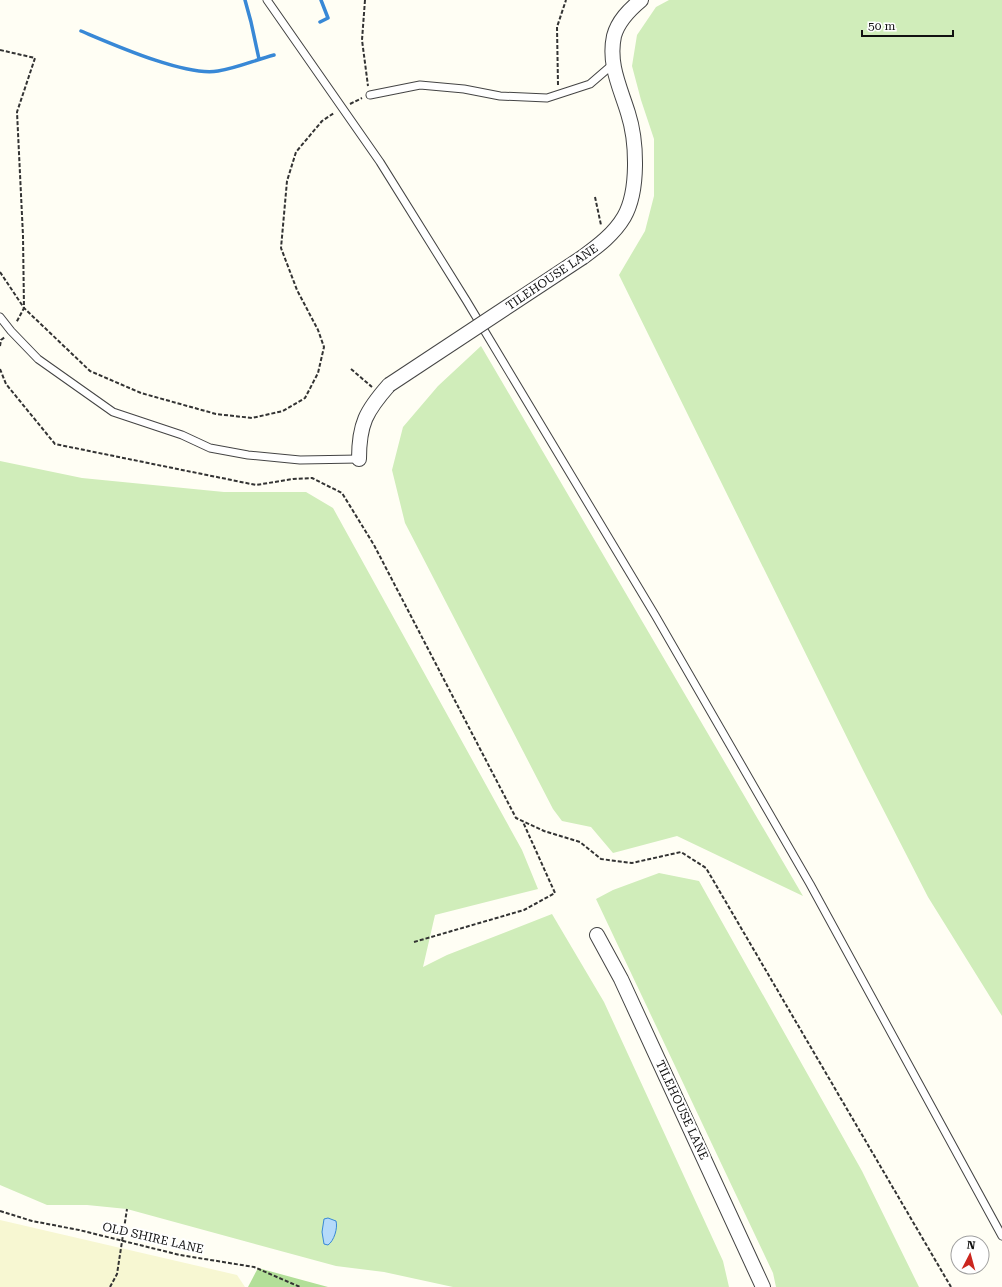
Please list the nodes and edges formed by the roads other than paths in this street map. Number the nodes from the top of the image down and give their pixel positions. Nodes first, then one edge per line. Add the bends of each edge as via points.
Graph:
1 (266, 0) edge
2 (641, 0) edge
3 (612, 65) junction
4 (370, 95) road end
5 (0, 317) edge
6 (359, 459) joint
7 (597, 935) dead end
8 (1002, 1236) edge
9 (763, 1287) edge

1 - 8 lane via 380,162 462,293 655,615 814,890
2 - 3 street, TILEHOUSE LANE via 620,21 614,37
3 - 4 lane via 590,84 548,98 500,96 464,89 420,85
3 - 6 street, TILEHOUSE LANE, bridge via 629,114 635,156 633,192 624,218 604,241 583,257 385,390 366,415 359,438
5 - 6 lane via 38,360 113,412 182,435 210,448 300,460
7 - 9 street, TILEHOUSE LANE via 627,993

